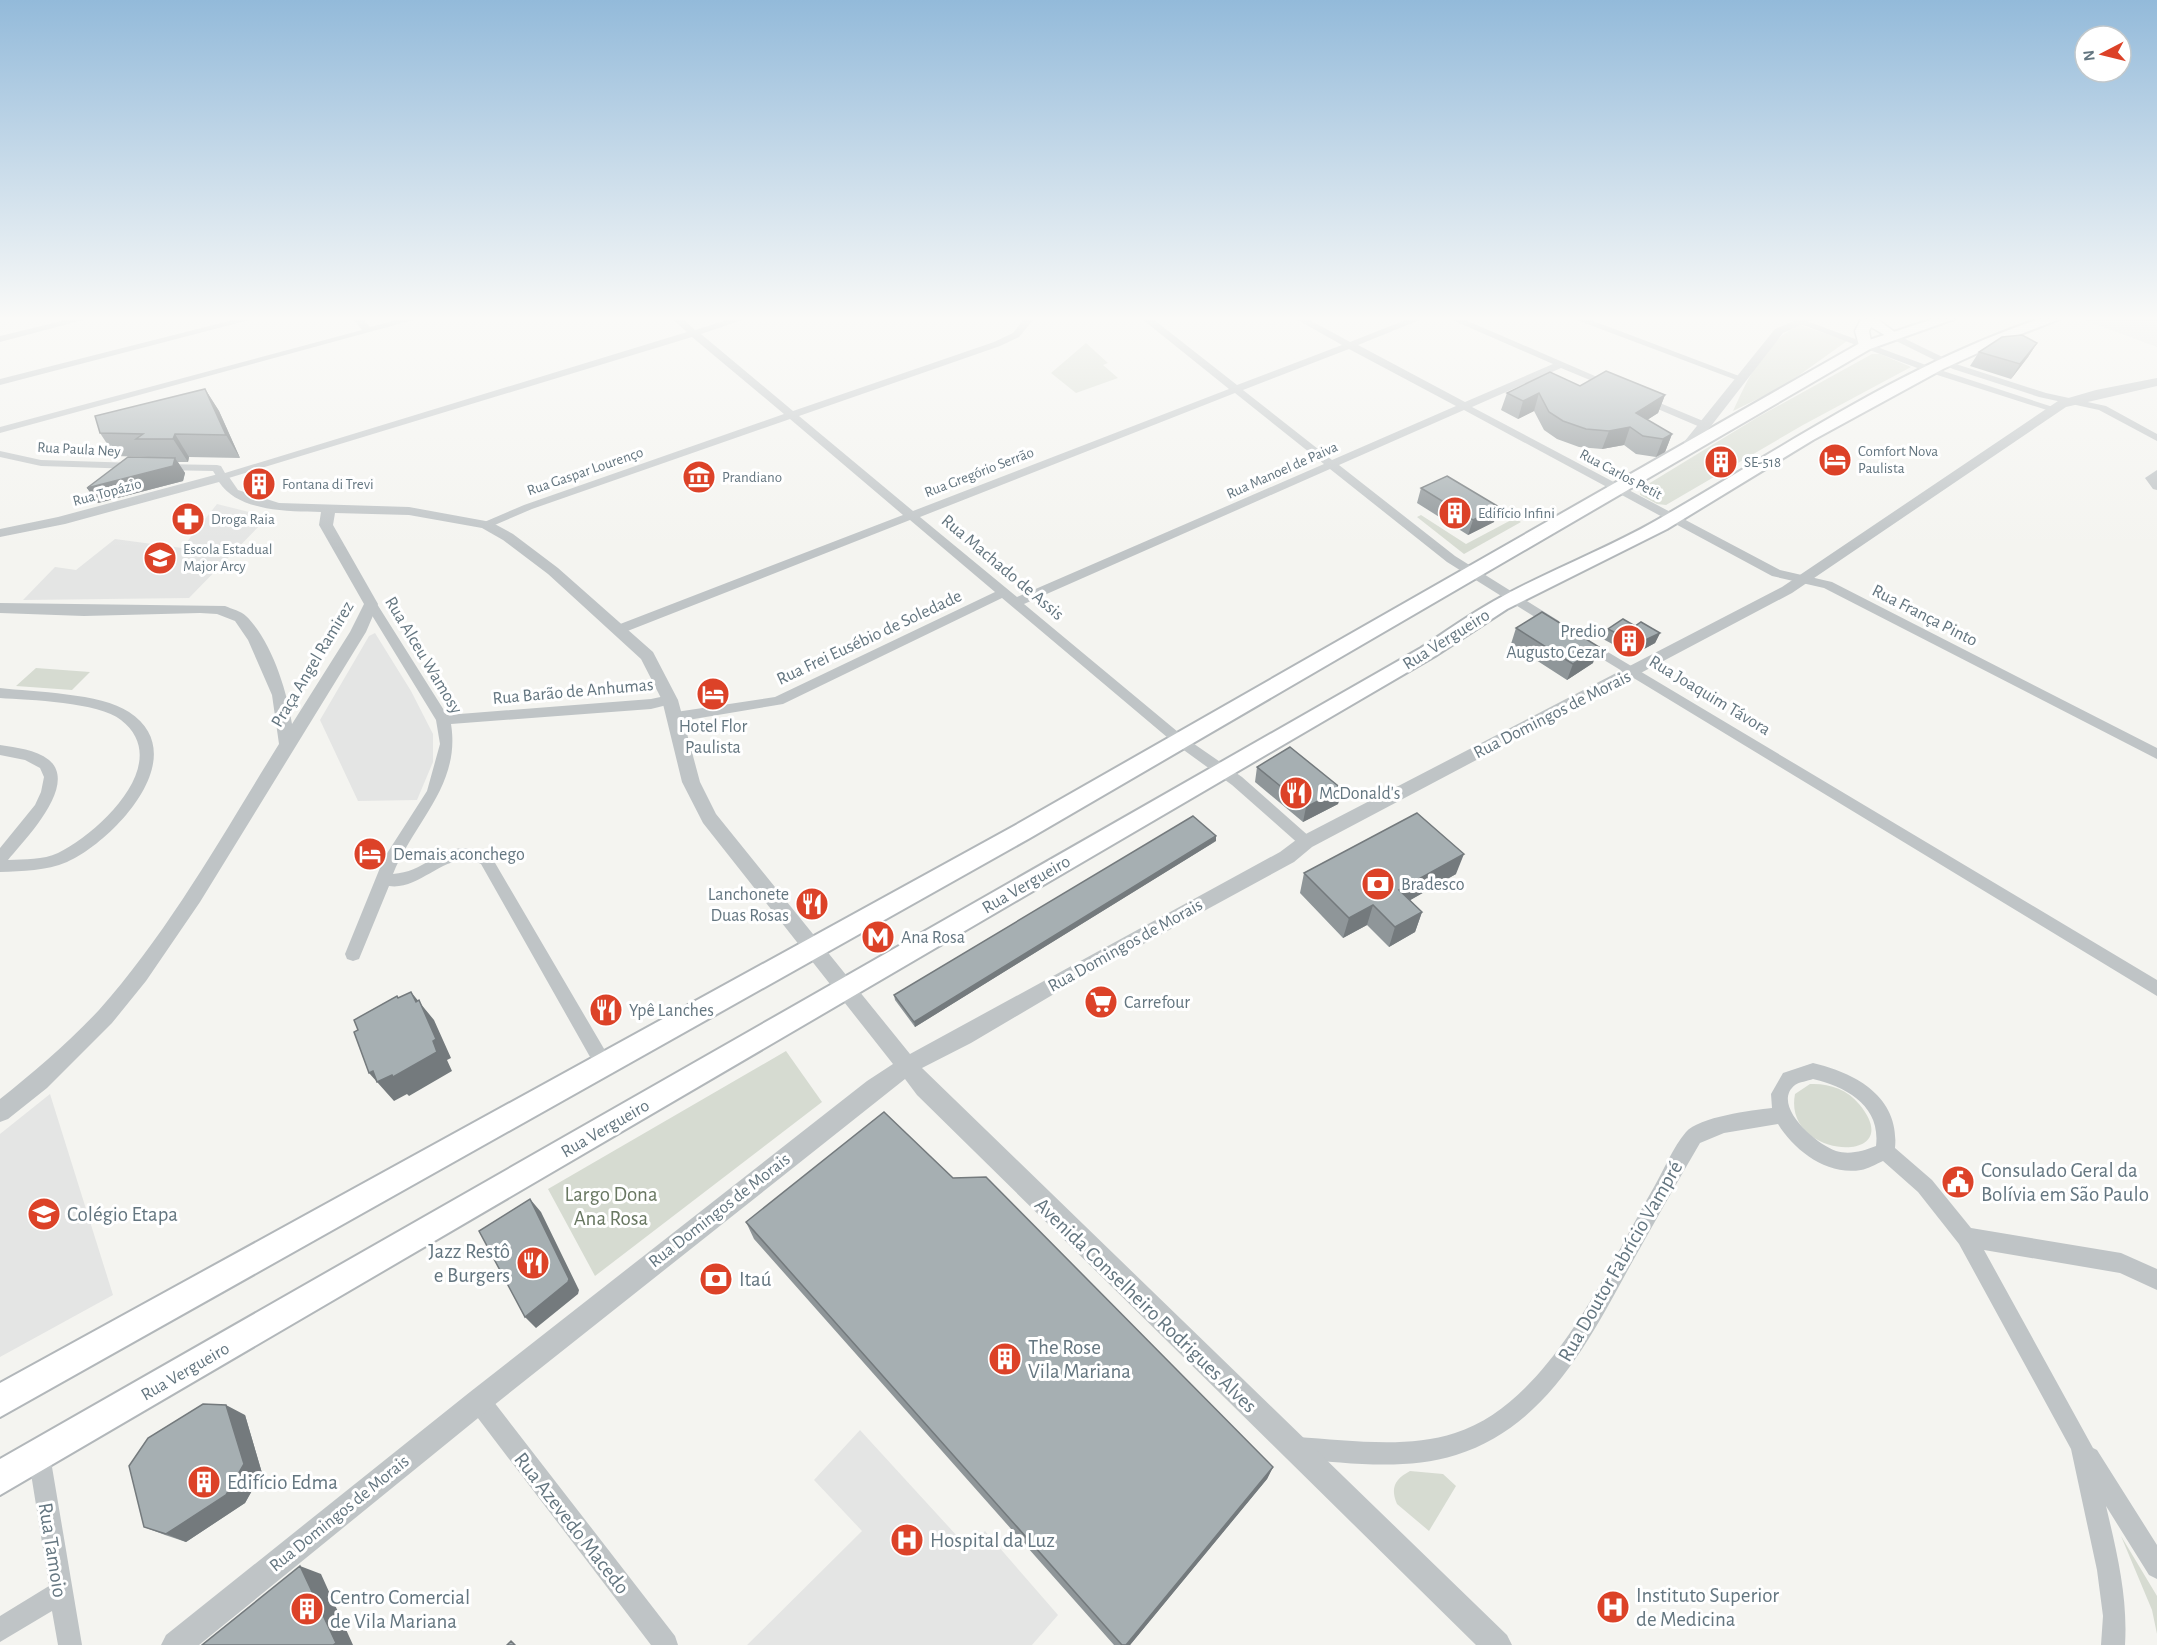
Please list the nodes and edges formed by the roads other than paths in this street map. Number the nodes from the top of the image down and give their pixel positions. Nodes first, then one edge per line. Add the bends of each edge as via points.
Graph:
1 (127, 396) edge
2 (488, 396) edge
3 (768, 396) edge
4 (847, 396) edge
5 (1218, 396) edge
6 (1244, 396) edge
7 (1443, 396) edge
8 (1490, 396) edge
9 (1636, 396) edge
10 (1728, 396) edge
11 (1777, 396) edge
12 (1884, 396) edge
13 (2017, 396) edge
14 (2046, 396) edge
15 (2094, 396) edge
16 (2070, 401) junction
17 (1464, 407) junction
18 (2054, 409) junction
19 (791, 415) junction
20 (1704, 425) junction
21 (0, 430) edge
22 (2157, 438) edge
23 (1689, 445) junction
24 (0, 454) edge
25 (1333, 464) junction
26 (2157, 473) edge
27 (222, 477) junction
28 (2157, 487) edge
29 (1618, 489) junction
30 (329, 509) junction
31 (911, 516) junction
32 (1673, 518) junction
33 (486, 525) junction
34 (0, 533) edge
35 (1473, 573) junction
36 (1803, 580) junction
37 (1003, 593) junction
38 (1513, 598) junction
39 (1015, 603) junction
40 (371, 604) junction
41 (0, 608) edge
42 (620, 629) junction
43 (1634, 672) junction
44 (0, 693) edge
45 (673, 709) junction
46 (443, 720) junction
47 (1179, 740) junction
48 (286, 744) junction
49 (0, 750) edge
50 (2157, 754) edge
51 (1222, 770) junction
52 (1306, 842) junction
53 (0, 859) edge
54 (0, 866) edge
55 (383, 879) junction
56 (813, 949) junction
57 (352, 954) dead end
58 (2157, 989) edge
59 (845, 990) junction
60 (604, 1065) junction
61 (906, 1067) junction
62 (0, 1112) edge
63 (1780, 1115) junction
64 (1885, 1151) junction
65 (1966, 1237) junction
66 (2157, 1280) edge
67 (0, 1401) edge
68 (479, 1401) junction
69 (2081, 1446) junction
70 (1294, 1448) junction
71 (39, 1455) junction
72 (0, 1478) edge
73 (2157, 1567) edge
74 (60, 1593) junction
75 (0, 1630) edge
76 (70, 1645) edge
77 (176, 1645) edge
78 (666, 1645) edge
79 (1497, 1645) edge
80 (2113, 1645) edge

1 - 21 street
2 - 27 street
3 - 19 street, Rua Machado de Assis
4 - 19 street, Rua Gaspar Lourenço
5 - 31 street, Rua Gregório Serrão
6 - 25 street, Rua Joaquim Távora
7 - 17 street, Rua Carlos Petit
8 - 17 street, Rua Manoel de Paiva
9 - 20 street
10 - 20 street
11 - 23 main road
12 - 32 main road, Rua Vergueiro
13 - 18 street
14 - 16 street
15 - 16 street, Rua Domingos de Morais
16 - 18 street, Rua Domingos de Morais
16 - 22 street via 2102,408
17 - 25 street, Rua Manoel de Paiva
17 - 29 street, Rua Carlos Petit
18 - 36 street, Rua Domingos de Morais
19 - 31 street, Rua Machado de Assis
19 - 33 street, Rua Gaspar Lourenço
20 - 23 street
23 - 29 main road
24 - 27 street, Rua Paula Ney via 58,465 217,468
25 - 35 street, Rua Joaquim Távora via 1450,559
25 - 39 street, Rua Manoel de Paiva
26 - 28 street via 2151,478
27 - 30 street via 228,489 252,501 299,510
27 - 34 street, Rua Topázio
29 - 32 street, Rua Carlos Petit
29 - 35 main road
30 - 33 street via 390,509
30 - 40 street, Rua Alceu Wamosy via 326,525
31 - 37 street, Rua Machado de Assis
31 - 42 street, Rua Gregório Serrão
32 - 36 street, Rua França Pinto via 1776,573
32 - 38 main road, Rua Vergueiro
33 - 42 street, Avenida Conselheiro Rodrigues Alves via 533,555
35 - 38 street, Rua Joaquim Távora
35 - 47 main road
36 - 43 street, Rua Domingos de Morais
36 - 50 street, Rua França Pinto via 1828,585
37 - 39 street, Rua Machado de Assis
37 - 45 street, Rua Frei Eusébio de Soledade via 778,701
38 - 43 street, Rua Joaquim Távora
38 - 51 main road, Rua Vergueiro via 1428,652
39 - 47 street, Rua Machado de Assis
40 - 46 street, Rua Alceu Wamosy
40 - 48 street, Praça Angel Ramirez via 358,632
41 - 48 street via 200,608 220,609 240,618 255,639 280,695
42 - 45 street, Avenida Conselheiro Rodrigues Alves via 647,657
43 - 52 street, Rua Domingos de Morais
43 - 58 street, Rua Joaquim Távora
44 - 54 street via 114,709 139,728 149,757 139,788 82,847 51,861
45 - 46 street, Rua Barão de Anhumas via 651,704
45 - 56 street, Avenida Conselheiro Rodrigues Alves via 691,782 708,818
46 - 55 street, Rua Alceu Wamosy via 447,744 434,792
47 - 51 street, Rua Machado de Assis
47 - 56 main road
48 - 62 street, Praça Angel Ramirez via 193,897 139,975 96,1025 39,1081
49 - 53 street via 42,760 50,766 52,776 48,793
51 - 52 street, Rua Machado de Assis
51 - 59 main road, Rua Vergueiro
52 - 61 street, Rua Domingos de Morais via 1287,857
55 - 57 street, Rua Alceu Wamosy
55 - 60 street via 396,881 457,854 480,855 486,860
56 - 59 street, Avenida Conselheiro Rodrigues Alves
56 - 60 main road
59 - 61 street, Avenida Conselheiro Rodrigues Alves
59 - 71 main road, Rua Vergueiro
60 - 67 main road
61 - 68 street, Rua Domingos de Morais
61 - 70 street, Avenida Conselheiro Rodrigues Alves via 992,1156
63 - 64 street via 1807,1146 1837,1161 1867,1162
63 - 64 street via 1778,1096 1789,1077 1813,1071 1828,1073 1858,1088 1881,1112 1888,1132
63 - 70 street, Rua Doutor Fabrício Vampré via 1737,1120 1707,1128 1693,1137 1572,1350 1539,1391 1502,1422 1456,1444 1398,1452
64 - 65 street via 1925,1186
65 - 66 street via 2104,1259
65 - 69 street
68 - 77 street, Rua Domingos de Morais
68 - 78 street, Rua Azevedo Macedo
69 - 73 street
69 - 80 street via 2109,1570 2115,1616
70 - 79 street, Avenida Conselheiro Rodrigues Alves
71 - 72 main road, Rua Vergueiro
71 - 74 street, Rua Tamoio
74 - 75 street
74 - 76 street, Rua Tamoio

